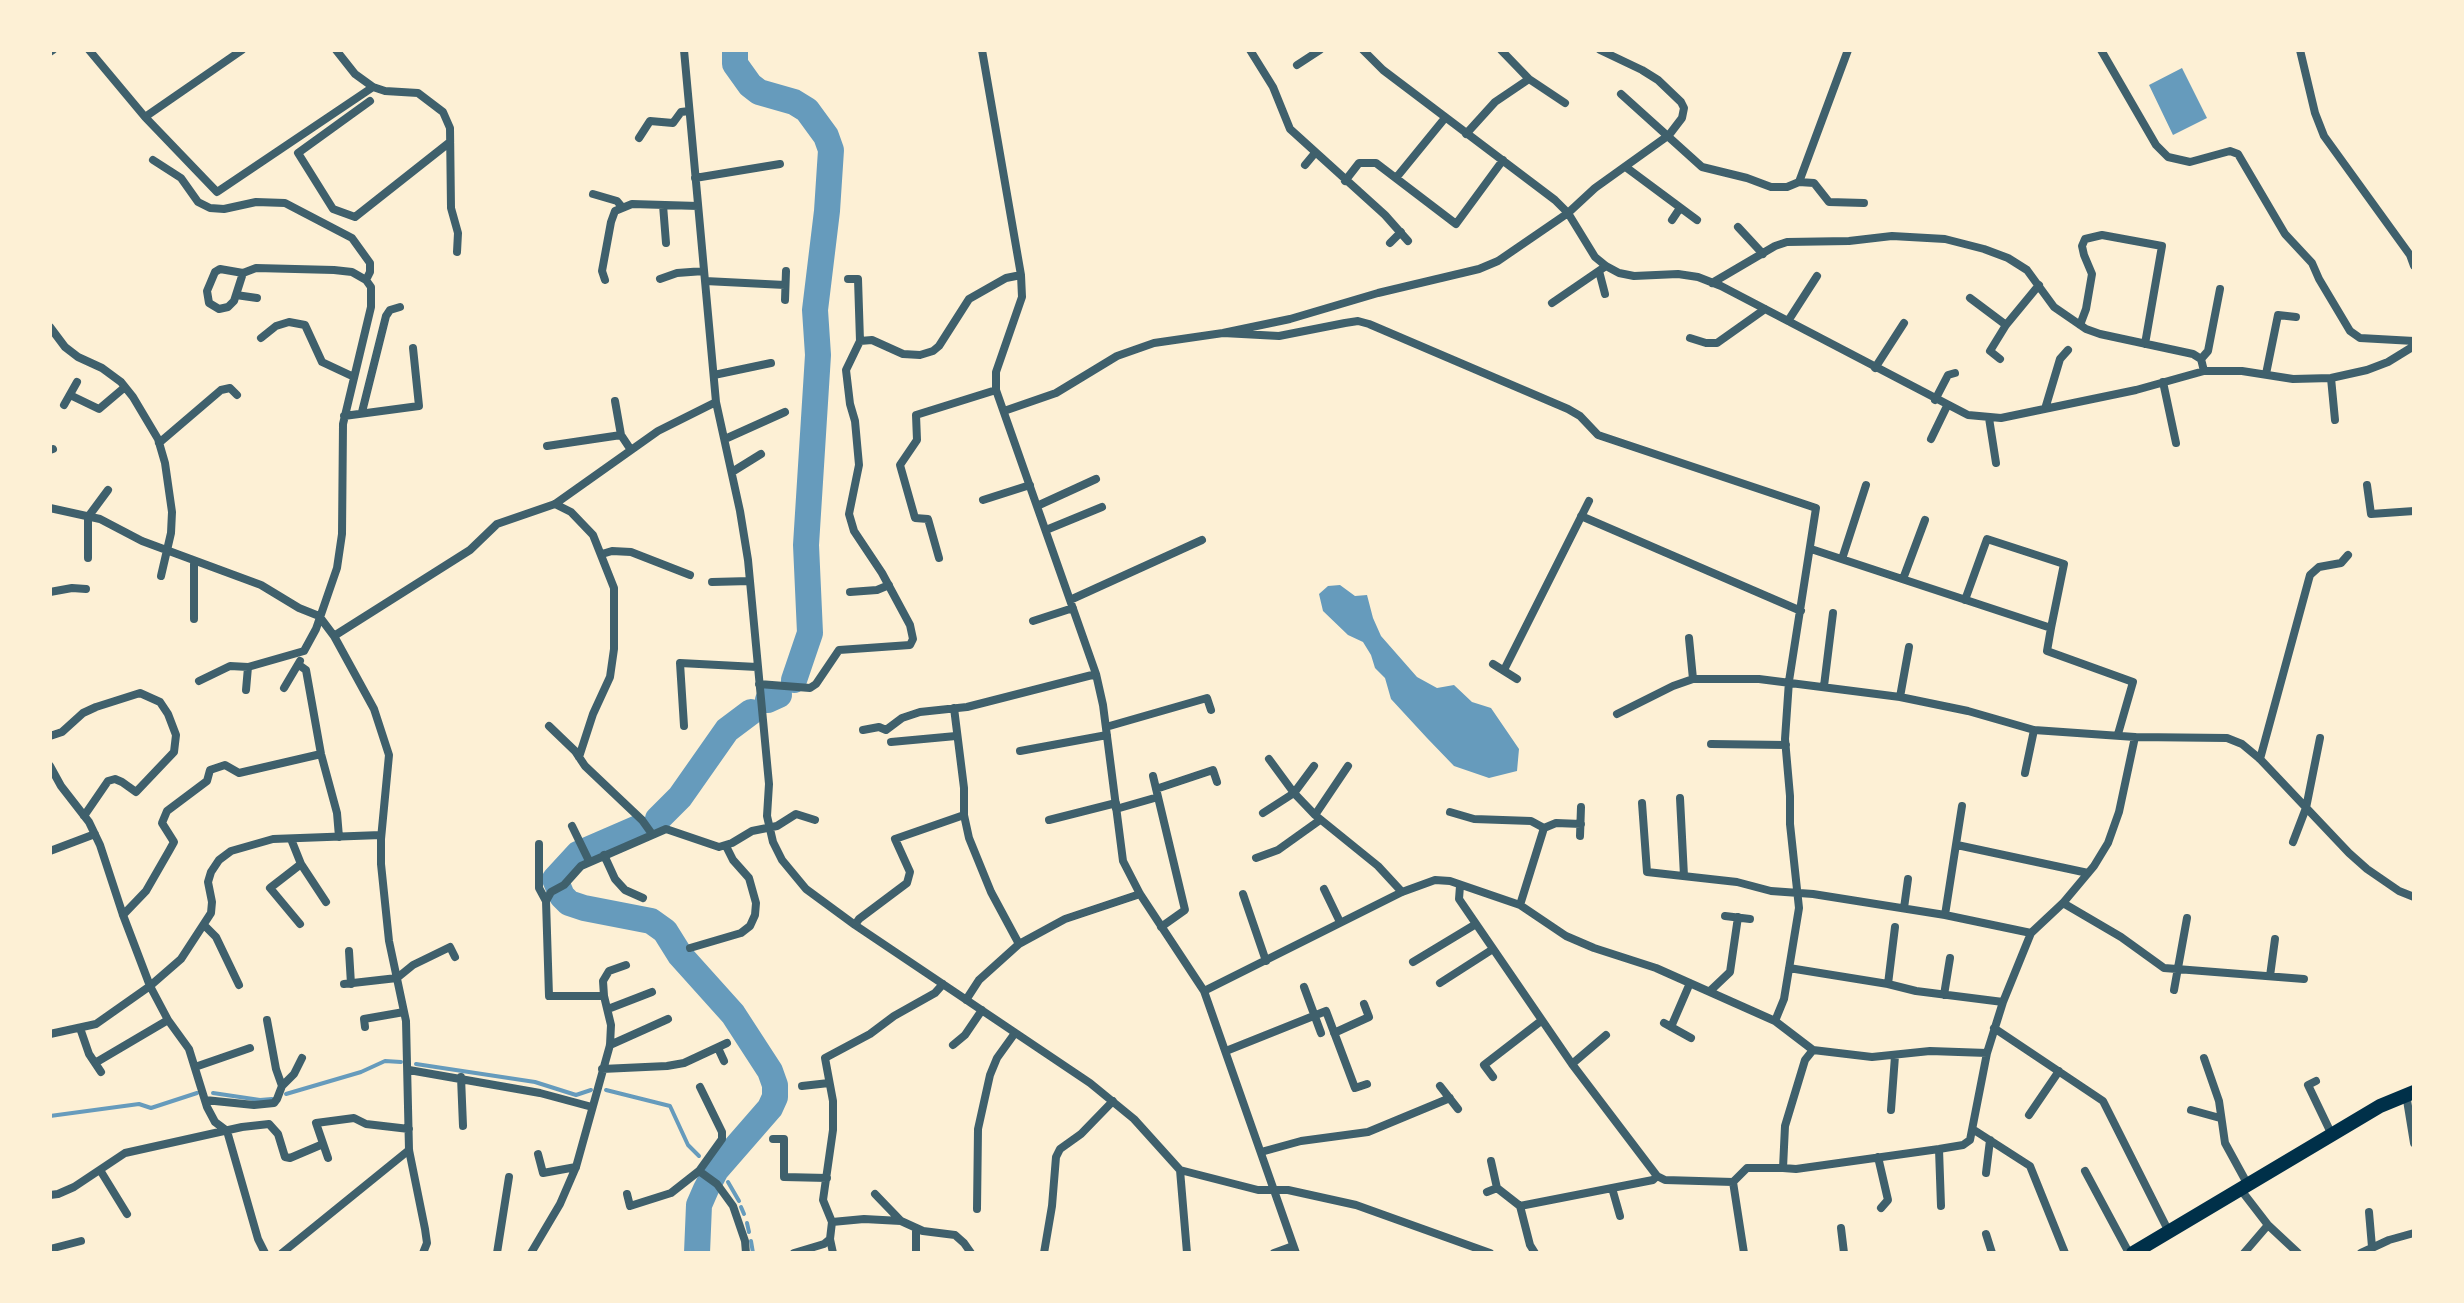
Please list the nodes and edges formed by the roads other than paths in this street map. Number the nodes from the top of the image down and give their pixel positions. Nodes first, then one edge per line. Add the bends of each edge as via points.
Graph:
1 (89, 50) edge
2 (242, 50) edge
3 (336, 50) edge
4 (684, 50) edge
5 (982, 50) edge
6 (1250, 50) edge
7 (1320, 50) edge
8 (1363, 50) edge
9 (1501, 50) edge
10 (1600, 50) edge
11 (1848, 50) edge
12 (2101, 50) edge
13 (2300, 50) edge
14 (1297, 65) dead end
15 (1529, 79) junction
16 (373, 87) junction
17 (1621, 94) dead end
18 (370, 101) dead end
19 (1565, 103) dead end
20 (689, 111) junction
21 (145, 117) junction
22 (1445, 118) junction
23 (1466, 134) junction
24 (1669, 135) junction
25 (639, 138) dead end
26 (450, 142) junction
27 (1315, 153) junction
28 (153, 160) dead end
29 (1503, 160) junction
30 (780, 164) dead end
31 (1305, 165) dead end
32 (1627, 168) junction
33 (695, 178) junction
34 (1396, 178) junction
35 (1345, 181) junction
36 (1799, 182) junction
37 (593, 194) dead end
38 (1864, 203) dead end
39 (663, 205) junction
40 (698, 206) junction
41 (622, 207) junction
42 (1680, 208) junction
43 (1568, 213) junction
44 (1672, 220) dead end
45 (1697, 220) dead end
46 (1738, 227) dead end
47 (1401, 232) junction
48 (1408, 241) dead end
49 (666, 243) dead end
50 (1390, 243) dead end
51 (457, 252) dead end
52 (1763, 254) junction
53 (2414, 266) edge
54 (1603, 269) junction
55 (786, 271) dead end
56 (243, 273) junction
57 (1021, 275) junction
58 (704, 276) junction
59 (1817, 276) dead end
60 (660, 279) dead end
61 (848, 279) dead end
62 (366, 280) junction
63 (605, 280) dead end
64 (1712, 283) junction
65 (785, 285) junction
66 (2039, 285) junction
67 (2220, 289) dead end
68 (1605, 294) dead end
69 (236, 295) junction
70 (257, 298) dead end
71 (1970, 298) dead end
72 (785, 300) dead end
73 (1552, 303) dead end
74 (400, 307) dead end
75 (1765, 309) junction
76 (2296, 317) dead end
77 (1788, 321) junction
78 (1904, 323) dead end
79 (2006, 325) junction
80 (2080, 325) junction
81 (50, 327) edge
82 (1223, 333) junction
83 (261, 338) dead end
84 (1690, 338) dead end
85 (860, 341) junction
86 (2145, 344) junction
87 (2414, 344) edge
88 (413, 348) dead end
89 (2068, 350) dead end
90 (2000, 359) dead end
91 (2201, 359) junction
92 (771, 363) dead end
93 (1875, 368) junction
94 (2204, 371) junction
95 (1955, 373) dead end
96 (2266, 374) junction
97 (714, 375) junction
98 (354, 377) junction
99 (2331, 378) junction
100 (77, 382) dead end
101 (2163, 382) junction
102 (125, 387) junction
103 (996, 390) junction
104 (70, 395) junction
105 (237, 395) dead end
106 (1935, 400) junction
107 (615, 401) dead end
108 (716, 402) junction
109 (64, 405) dead end
110 (1947, 406) junction
111 (2045, 409) junction
112 (1004, 411) junction
113 (362, 412) junction
114 (785, 412) dead end
115 (344, 416) junction
116 (1989, 418) junction
117 (2335, 420) dead end
118 (621, 435) junction
119 (725, 439) junction
120 (1931, 439) dead end
121 (159, 443) junction
122 (2176, 443) dead end
123 (547, 446) dead end
124 (631, 450) junction
125 (761, 454) dead end
126 (1996, 463) dead end
127 (732, 472) junction
128 (1096, 479) dead end
129 (1030, 485) junction
130 (1866, 485) dead end
131 (2367, 485) dead end
132 (108, 490) dead end
133 (983, 500) dead end
134 (1589, 501) dead end
135 (555, 504) junction
136 (1037, 506) junction
137 (1102, 507) dead end
138 (50, 508) edge
139 (2414, 511) edge
140 (1581, 516) junction
141 (88, 517) junction
142 (1925, 520) dead end
143 (1046, 530) junction
144 (1202, 540) dead end
145 (1811, 549) junction
146 (168, 550) junction
147 (602, 554) junction
148 (1701, 554) dead end
149 (2348, 555) dead end
150 (88, 558) dead end
151 (939, 558) dead end
152 (1842, 559) junction
153 (194, 561) junction
154 (1696, 566) junction
155 (690, 575) dead end
156 (161, 576) dead end
157 (1903, 579) junction
158 (750, 581) junction
159 (712, 582) dead end
160 (889, 585) junction
161 (86, 589) dead end
162 (50, 592) edge
163 (850, 592) dead end
164 (1965, 600) junction
165 (1072, 604) junction
166 (1801, 611) junction
167 (1833, 613) dead end
168 (319, 616) junction
169 (194, 619) dead end
170 (1033, 621) dead end
171 (2051, 628) junction
172 (334, 636) junction
173 (1689, 638) dead end
174 (1909, 647) dead end
175 (304, 651) junction
176 (1493, 664) dead end
177 (299, 665) junction
178 (248, 667) junction
179 (757, 667) junction
180 (1504, 670) junction
181 (1096, 674) junction
182 (1517, 679) dead end
183 (1693, 679) junction
184 (199, 681) dead end
185 (1789, 681) junction
186 (759, 684) junction
187 (1824, 686) junction
188 (284, 688) dead end
189 (246, 690) dead end
190 (1900, 697) junction
191 (954, 708) junction
192 (1172, 708) junction
193 (1211, 710) dead end
194 (1617, 714) dead end
195 (1176, 720) dead end
196 (549, 726) dead end
197 (684, 726) dead end
198 (863, 730) dead end
199 (2034, 730) junction
200 (1106, 731) junction
201 (2118, 734) junction
202 (50, 736) edge
203 (956, 736) junction
204 (2135, 737) junction
205 (2320, 738) dead end
206 (891, 742) dead end
207 (1711, 744) dead end
208 (1786, 745) junction
209 (1020, 751) dead end
210 (321, 754) junction
211 (579, 757) junction
212 (1269, 759) dead end
213 (2260, 759) junction
214 (50, 766) edge
215 (1314, 766) dead end
216 (1348, 766) dead end
217 (2025, 773) dead end
218 (1153, 776) dead end
219 (1217, 782) dead end
220 (1157, 793) junction
221 (1294, 793) junction
222 (1680, 798) dead end
223 (1642, 803) dead end
224 (1116, 806) junction
225 (1962, 806) dead end
226 (1581, 807) dead end
227 (2306, 808) junction
228 (1450, 812) dead end
229 (1263, 813) dead end
230 (964, 815) junction
231 (84, 816) junction
232 (1318, 818) junction
233 (815, 820) dead end
234 (1049, 820) dead end
235 (1581, 824) junction
236 (572, 826) dead end
237 (769, 827) junction
238 (1544, 828) junction
239 (95, 834) junction
240 (652, 834) junction
241 (381, 835) junction
242 (1580, 836) dead end
243 (339, 837) junction
244 (291, 839) junction
245 (2293, 842) dead end
246 (539, 844) dead end
247 (1957, 845) junction
248 (726, 846) junction
249 (50, 851) edge
250 (586, 855) junction
251 (604, 855) junction
252 (1256, 858) dead end
253 (301, 864) junction
254 (2088, 873) junction
255 (1684, 876) junction
256 (1908, 879) dead end
257 (1460, 886) junction
258 (1324, 889) dead end
259 (1402, 892) junction
260 (1798, 893) junction
261 (1140, 894) junction
262 (1243, 894) dead end
263 (2414, 897) edge
264 (643, 898) dead end
265 (546, 901) junction
266 (326, 902) dead end
267 (2063, 903) junction
268 (1520, 905) junction
269 (1904, 908) junction
270 (123, 915) junction
271 (1945, 915) junction
272 (1725, 916) dead end
273 (1738, 917) junction
274 (2187, 918) dead end
275 (1750, 919) dead end
276 (1340, 922) junction
277 (300, 924) dead end
278 (1476, 924) junction
279 (855, 925) junction
280 (205, 926) junction
281 (1161, 927) junction
282 (1895, 927) dead end
283 (2031, 933) junction
284 (2275, 939) dead end
285 (1019, 944) junction
286 (690, 948) dead end
287 (1493, 949) junction
288 (349, 951) dead end
289 (455, 957) dead end
290 (1950, 958) dead end
291 (1266, 961) junction
292 (1413, 962) dead end
293 (626, 965) dead end
294 (1789, 968) junction
295 (2179, 968) junction
296 (2270, 976) junction
297 (397, 978) junction
298 (2304, 979) dead end
299 (1440, 983) dead end
300 (1690, 983) junction
301 (943, 984) junction
302 (1888, 984) junction
303 (239, 985) dead end
304 (150, 986) junction
305 (1304, 987) dead end
306 (2174, 990) dead end
307 (1204, 991) junction
308 (1710, 991) junction
309 (652, 992) dead end
310 (1944, 995) junction
311 (604, 996) junction
312 (966, 1000) junction
313 (2003, 1002) junction
314 (1364, 1004) dead end
315 (608, 1009) junction
316 (982, 1010) junction
317 (404, 1012) junction
318 (1314, 1015) junction
319 (668, 1019) dead end
320 (168, 1020) junction
321 (267, 1020) dead end
322 (1541, 1021) junction
323 (1775, 1021) junction
324 (365, 1027) dead end
325 (80, 1028) junction
326 (1994, 1028) junction
327 (50, 1033) edge
328 (1015, 1033) junction
329 (1321, 1033) dead end
330 (1334, 1033) junction
331 (1606, 1035) dead end
332 (1691, 1038) dead end
333 (610, 1045) junction
334 (953, 1045) dead end
335 (250, 1048) dead end
336 (1813, 1050) junction
337 (1226, 1051) junction
338 (1987, 1053) junction
339 (1895, 1056) junction
340 (302, 1058) dead end
341 (2204, 1058) dead end
342 (724, 1061) dead end
343 (95, 1063) junction
344 (1572, 1064) junction
345 (667, 1066) junction
346 (195, 1067) junction
347 (602, 1069) junction
348 (409, 1070) junction
349 (2059, 1071) junction
350 (101, 1072) dead end
351 (461, 1077) junction
352 (1493, 1077) dead end
353 (670, 1079) dead end
354 (2316, 1081) dead end
355 (829, 1083) junction
356 (1367, 1084) dead end
357 (802, 1086) dead end
358 (1440, 1086) dead end
359 (700, 1087) dead end
360 (280, 1092) junction
361 (2410, 1093) edge
362 (1450, 1098) junction
363 (205, 1100) junction
364 (1113, 1101) junction
365 (592, 1107) junction
366 (1458, 1109) dead end
367 (1891, 1110) dead end
368 (2191, 1110) dead end
369 (2029, 1115) dead end
370 (2220, 1118) junction
371 (463, 1126) dead end
372 (409, 1129) junction
373 (1974, 1130) junction
374 (227, 1131) junction
375 (2332, 1135) junction
376 (773, 1139) dead end
377 (1990, 1140) junction
378 (2414, 1143) edge
379 (323, 1144) junction
380 (1939, 1149) junction
381 (409, 1150) junction
382 (1261, 1152) junction
383 (538, 1154) dead end
384 (1878, 1157) junction
385 (328, 1158) dead end
386 (1491, 1161) dead end
387 (576, 1167) junction
388 (1783, 1168) junction
389 (100, 1170) junction
390 (1180, 1170) junction
391 (2085, 1171) dead end
392 (1986, 1173) dead end
393 (702, 1174) junction
394 (1657, 1176) junction
395 (509, 1177) dead end
396 (827, 1178) junction
397 (1733, 1182) junction
398 (1497, 1188) junction
399 (1612, 1188) junction
400 (2244, 1188) junction
401 (1272, 1190) junction
402 (1487, 1192) dead end
403 (627, 1194) dead end
404 (875, 1194) dead end
405 (50, 1195) edge
406 (1520, 1206) junction
407 (1941, 1206) dead end
408 (1881, 1208) dead end
409 (977, 1209) dead end
410 (2369, 1212) dead end
411 (127, 1214) dead end
412 (1620, 1216) dead end
413 (901, 1221) junction
414 (832, 1222) junction
415 (2268, 1225) junction
416 (916, 1228) junction
417 (1841, 1228) dead end
418 (2169, 1232) junction
419 (2414, 1233) edge
420 (1986, 1234) dead end
421 (830, 1239) junction
422 (81, 1241) dead end
423 (2290, 1245) junction
424 (2372, 1247) junction
425 (50, 1249) edge
426 (1294, 1249) edge
427 (2139, 1251) edge
428 (1484, 1252) edge
429 (265, 1253) edge
430 (282, 1253) edge
431 (423, 1253) edge
432 (497, 1253) edge
433 (531, 1253) edge
434 (746, 1253) edge
435 (794, 1253) edge
436 (833, 1253) edge
437 (916, 1253) edge
438 (971, 1253) edge
439 (1044, 1253) edge
440 (1187, 1253) edge
441 (1274, 1253) edge
442 (1535, 1253) edge
443 (1744, 1253) edge
444 (1844, 1253) edge
445 (1992, 1253) edge
446 (2065, 1253) edge
447 (2244, 1253) edge
448 (2283, 1253) edge
449 (2298, 1253) edge
450 (2361, 1253) edge

1 - 21 street
2 - 21 street
3 - 16 street
4 - 20 street
5 - 57 street
6 - 27 street via 1290,129
7 - 14 street
8 - 22 street
9 - 15 street
10 - 24 street via 1642,70 1681,102 1682,118
11 - 36 street
12 - 87 street via 2168,157 2190,162 2230,151 2238,154 2285,234 2312,263 2350,331 2360,338
13 - 53 street via 2324,136
15 - 19 street
15 - 23 street via 1495,102
16 - 21 street via 217,192
16 - 26 street via 431,100 443,112
17 - 24 street
18 - 26 street via 298,153 333,209 355,217
20 - 25 street via 673,123 650,121
20 - 33 street
22 - 23 street
22 - 34 street
23 - 29 street
24 - 32 street
24 - 36 street via 1702,167 1771,187
26 - 51 street
27 - 31 street
27 - 35 street
28 - 62 street via 181,178 198,202 210,208 285,203 352,238 370,263
29 - 34 street via 1456,224
29 - 43 street
30 - 33 street
32 - 42 street
32 - 43 street
33 - 40 street
34 - 35 street via 1376,163 1359,163
35 - 47 street
36 - 38 street via 1814,183 1829,202
37 - 41 street
39 - 40 street
39 - 41 street
39 - 49 street
40 - 58 street
41 - 63 street via 611,222
42 - 44 street
42 - 45 street
43 - 54 street
43 - 82 street via 1479,269
46 - 52 street
47 - 48 street
47 - 50 street
52 - 64 street
52 - 66 street via 1787,242 1892,236 1945,239 2008,258
54 - 64 street via 1634,276 1678,274
54 - 68 street
54 - 73 street
55 - 65 street
56 - 62 street via 256,268 334,270
56 - 69 street
56 - 69 street via 215,272 207,297 219,309 228,307
57 - 85 street via 969,299 939,346 928,353 903,354 872,340
57 - 103 street via 1022,297 996,372
58 - 60 street via 677,273
58 - 65 street
58 - 97 street
59 - 77 street
61 - 85 street via 858,279
62 - 98 street via 371,287 370,317
64 - 75 street
65 - 72 street
66 - 79 street
66 - 80 street via 2054,307
67 - 91 street via 2208,351
69 - 70 street
71 - 79 street
74 - 113 street via 386,316
75 - 77 street
75 - 84 street via 1717,343
76 - 96 street via 2278,315
77 - 93 street
78 - 93 street
79 - 90 street via 1990,351
80 - 86 street
80 - 86 street via 2092,274 2082,246 2085,239 2102,235 2162,246
81 - 102 street via 65,347
82 - 112 street via 1135,349 1072,385
82 - 145 street via 1279,336 1358,321 1369,324 1568,409 1598,435 1816,508
83 - 98 street via 289,322 305,325 322,362
85 - 160 street via 846,370 859,465 849,514
86 - 91 street
87 - 99 street via 2388,362
88 - 113 street via 419,406
89 - 111 street via 2060,359
91 - 94 street
92 - 97 street
93 - 106 street
94 - 96 street
94 - 101 street
95 - 106 street via 1948,375
96 - 99 street
97 - 108 street
98 - 115 street
99 - 117 street
100 - 104 street
101 - 111 street
101 - 122 street
102 - 104 street via 99,409
102 - 121 street
103 - 112 street
103 - 151 street via 916,415 917,440 900,465 915,518 928,519
104 - 109 street
105 - 121 street via 230,388 221,390
106 - 110 street
107 - 118 street
108 - 119 street
108 - 124 street
110 - 116 street
110 - 120 street
111 - 116 street
112 - 129 street
113 - 115 street
114 - 119 street
115 - 168 street via 342,534 330,594
116 - 126 street
118 - 123 street
118 - 124 street
119 - 127 street
121 - 146 street via 172,512
124 - 135 street
125 - 127 street
127 - 158 street
128 - 136 street
129 - 133 street
129 - 136 street
130 - 152 street
131 - 139 street via 2371,514
132 - 141 street
134 - 140 street
135 - 147 street via 584,523
135 - 172 street via 497,524 470,550
136 - 143 street
137 - 143 street
138 - 141 street
140 - 154 street
140 - 180 street
141 - 146 street
141 - 150 street
142 - 157 street
143 - 165 street
144 - 165 street
145 - 152 street
145 - 166 street
146 - 153 street
146 - 156 street
147 - 155 street via 631,552
147 - 211 street via 614,588 614,649 610,677
148 - 154 street
149 - 213 street via 2310,575
152 - 157 street
153 - 168 street via 261,585
153 - 169 street
154 - 166 street
157 - 164 street
158 - 159 street
158 - 179 street
160 - 163 street
160 - 186 street via 910,625 910,645 839,650 810,688
161 - 162 street
164 - 171 street
164 - 171 street via 1987,539 2064,564
165 - 170 street
165 - 181 street
166 - 185 street
167 - 187 street
168 - 172 street
168 - 175 street
171 - 201 street via 2047,651 2133,682
172 - 241 street via 374,709 389,755
173 - 183 street
174 - 190 street
175 - 177 street
175 - 178 street
176 - 180 street
177 - 188 street
177 - 210 street via 306,670
178 - 184 street via 230,666
178 - 189 street
179 - 186 street
179 - 197 street via 680,663
180 - 182 street
181 - 191 street
181 - 200 street
183 - 185 street
183 - 194 street
185 - 187 street
185 - 208 street
186 - 237 street
187 - 190 street
190 - 199 street
191 - 198 street via 920,712 886,730
191 - 203 street
192 - 193 street via 1207,698
192 - 195 street
192 - 200 street
196 - 211 street
199 - 201 street
199 - 217 street
200 - 209 street via 1075,743
200 - 224 street
201 - 204 street
202 - 231 street via 83,713 140,693 160,702 168,714 176,735 174,752 136,792 115,779 108,781
203 - 206 street
203 - 230 street
204 - 213 street via 2227,738
204 - 254 street via 2119,812 2108,843
205 - 227 street
207 - 208 street
208 - 260 street
210 - 243 street
210 - 270 street via 239,773 225,765 210,770 207,781 167,811 162,823 174,842 146,891
211 - 240 street
212 - 221 street
213 - 227 street
214 - 231 street
215 - 221 street
216 - 232 street
218 - 220 street
219 - 220 street via 1213,770
220 - 224 street
220 - 281 street via 1185,910
221 - 229 street
221 - 232 street
222 - 255 street
223 - 255 street via 1647,872
224 - 234 street
224 - 261 street via 1123,861
225 - 247 street
226 - 235 street
227 - 245 street
227 - 263 street via 2367,869
228 - 238 street via 1474,819 1531,821
230 - 279 street via 895,839 910,872 907,883
230 - 285 street via 991,892
231 - 239 street
232 - 252 street via 1278,850
232 - 259 street
233 - 237 street via 796,814
235 - 238 street
235 - 242 street
236 - 250 street
237 - 248 street
237 - 279 street via 795,878
238 - 268 street
239 - 249 street
239 - 270 street
240 - 248 street via 666,829 707,845
240 - 251 street
241 - 243 street
241 - 297 street
243 - 244 street
244 - 253 street
244 - 280 street via 258,842 219,860 208,882 212,902
246 - 265 street via 539,888
247 - 254 street
247 - 271 street
248 - 286 street via 749,878 755,915 741,933
250 - 251 street
250 - 265 street
251 - 264 street via 615,879
253 - 266 street
253 - 277 street via 270,888
254 - 267 street
255 - 260 street
256 - 269 street
257 - 259 street via 1435,880
257 - 268 street
257 - 278 street via 1459,899
258 - 276 street
259 - 276 street
260 - 269 street
260 - 294 street
261 - 281 street
261 - 285 street via 1065,919
262 - 291 street
265 - 311 street via 549,996
267 - 283 street
267 - 295 street via 2164,968
268 - 300 street via 1566,936
269 - 271 street
270 - 304 street
271 - 283 street
272 - 273 street
273 - 275 street
273 - 308 street via 1730,972
274 - 295 street
276 - 291 street
278 - 287 street
278 - 292 street
279 - 301 street
280 - 303 street via 216,937
280 - 304 street via 181,959
281 - 307 street
282 - 302 street
283 - 313 street
284 - 296 street
285 - 312 street via 979,980
287 - 299 street
287 - 322 street
288 - 297 street via 348,984
289 - 297 street via 450,947
290 - 310 street
291 - 307 street
293 - 311 street via 609,971
294 - 302 street
294 - 323 street
295 - 296 street
295 - 306 street
296 - 298 street
297 - 317 street
300 - 308 street
300 - 332 street via 1668,1025
301 - 312 street
301 - 355 street via 825,1058
302 - 310 street
304 - 320 street
304 - 325 street via 96,1024
305 - 318 street
307 - 337 street
308 - 323 street
309 - 315 street
310 - 313 street
311 - 315 street
312 - 316 street
313 - 326 street
314 - 330 street via 1369,1017
315 - 333 street
316 - 328 street
316 - 334 street
317 - 324 street via 364,1019
317 - 348 street
318 - 329 street
318 - 330 street via 1326,1011
318 - 337 street
319 - 333 street
320 - 343 street
320 - 346 street
321 - 360 street
322 - 344 street
322 - 352 street via 1484,1065
323 - 336 street
325 - 327 street
325 - 343 street
326 - 338 street
326 - 349 street
328 - 364 street
328 - 409 street via 990,1075 978,1129
330 - 356 street via 1355,1088
331 - 344 street
333 - 347 street
335 - 346 street
336 - 339 street
336 - 388 street via 1805,1060 1785,1126
337 - 382 street
338 - 339 street
338 - 373 street
339 - 367 street
340 - 360 street
341 - 370 street
342 - 345 street via 723,1046
343 - 350 street
344 - 394 street
345 - 347 street
345 - 353 street
346 - 363 street
347 - 365 street
348 - 351 street
348 - 372 street
349 - 369 street
349 - 418 street via 2103,1101
351 - 365 street
351 - 371 street
354 - 375 street via 2308,1085
355 - 357 street
355 - 396 street via 833,1130
358 - 362 street
359 - 393 street via 722,1132
360 - 363 street via 274,1103
361 - 375 main road
361 - 378 street
362 - 366 street
362 - 382 street via 1368,1132
363 - 374 street via 215,1122
364 - 390 street
364 - 439 street via 1056,1157
365 - 387 street
368 - 370 street
370 - 400 street
372 - 379 street via 354,1118 316,1123
372 - 381 street
373 - 377 street
373 - 380 street via 1963,1145
374 - 379 street via 269,1124 290,1158
374 - 389 street via 138,1149
374 - 429 street
375 - 400 main road
376 - 396 street via 784,1139 784,1177
377 - 392 street
377 - 446 street via 2030,1166
379 - 385 street
380 - 384 street
380 - 407 street
381 - 430 street
381 - 431 street via 427,1243
382 - 401 street
383 - 387 street via 543,1173
384 - 388 street
384 - 408 street via 1888,1200
386 - 398 street
387 - 433 street
388 - 397 street via 1747,1168
389 - 405 street
389 - 411 street
390 - 401 street
390 - 440 street
391 - 427 street
393 - 403 street via 661,1198 630,1206
393 - 434 street via 733,1206
394 - 397 street
394 - 399 street
395 - 432 street
396 - 414 street via 823,1200
397 - 443 street
398 - 402 street
398 - 406 street
399 - 406 street
399 - 412 street
400 - 415 street
400 - 418 main road
401 - 426 street
401 - 428 street via 1356,1205
404 - 413 street
406 - 442 street
410 - 424 street
413 - 414 street
413 - 416 street
414 - 421 street
415 - 423 street
415 - 447 street
416 - 437 street
416 - 438 street via 955,1235
417 - 444 street
418 - 427 main road
419 - 424 street
420 - 445 street
421 - 435 street
421 - 436 street
422 - 425 street
423 - 448 street
423 - 449 street
424 - 450 street
426 - 441 street

